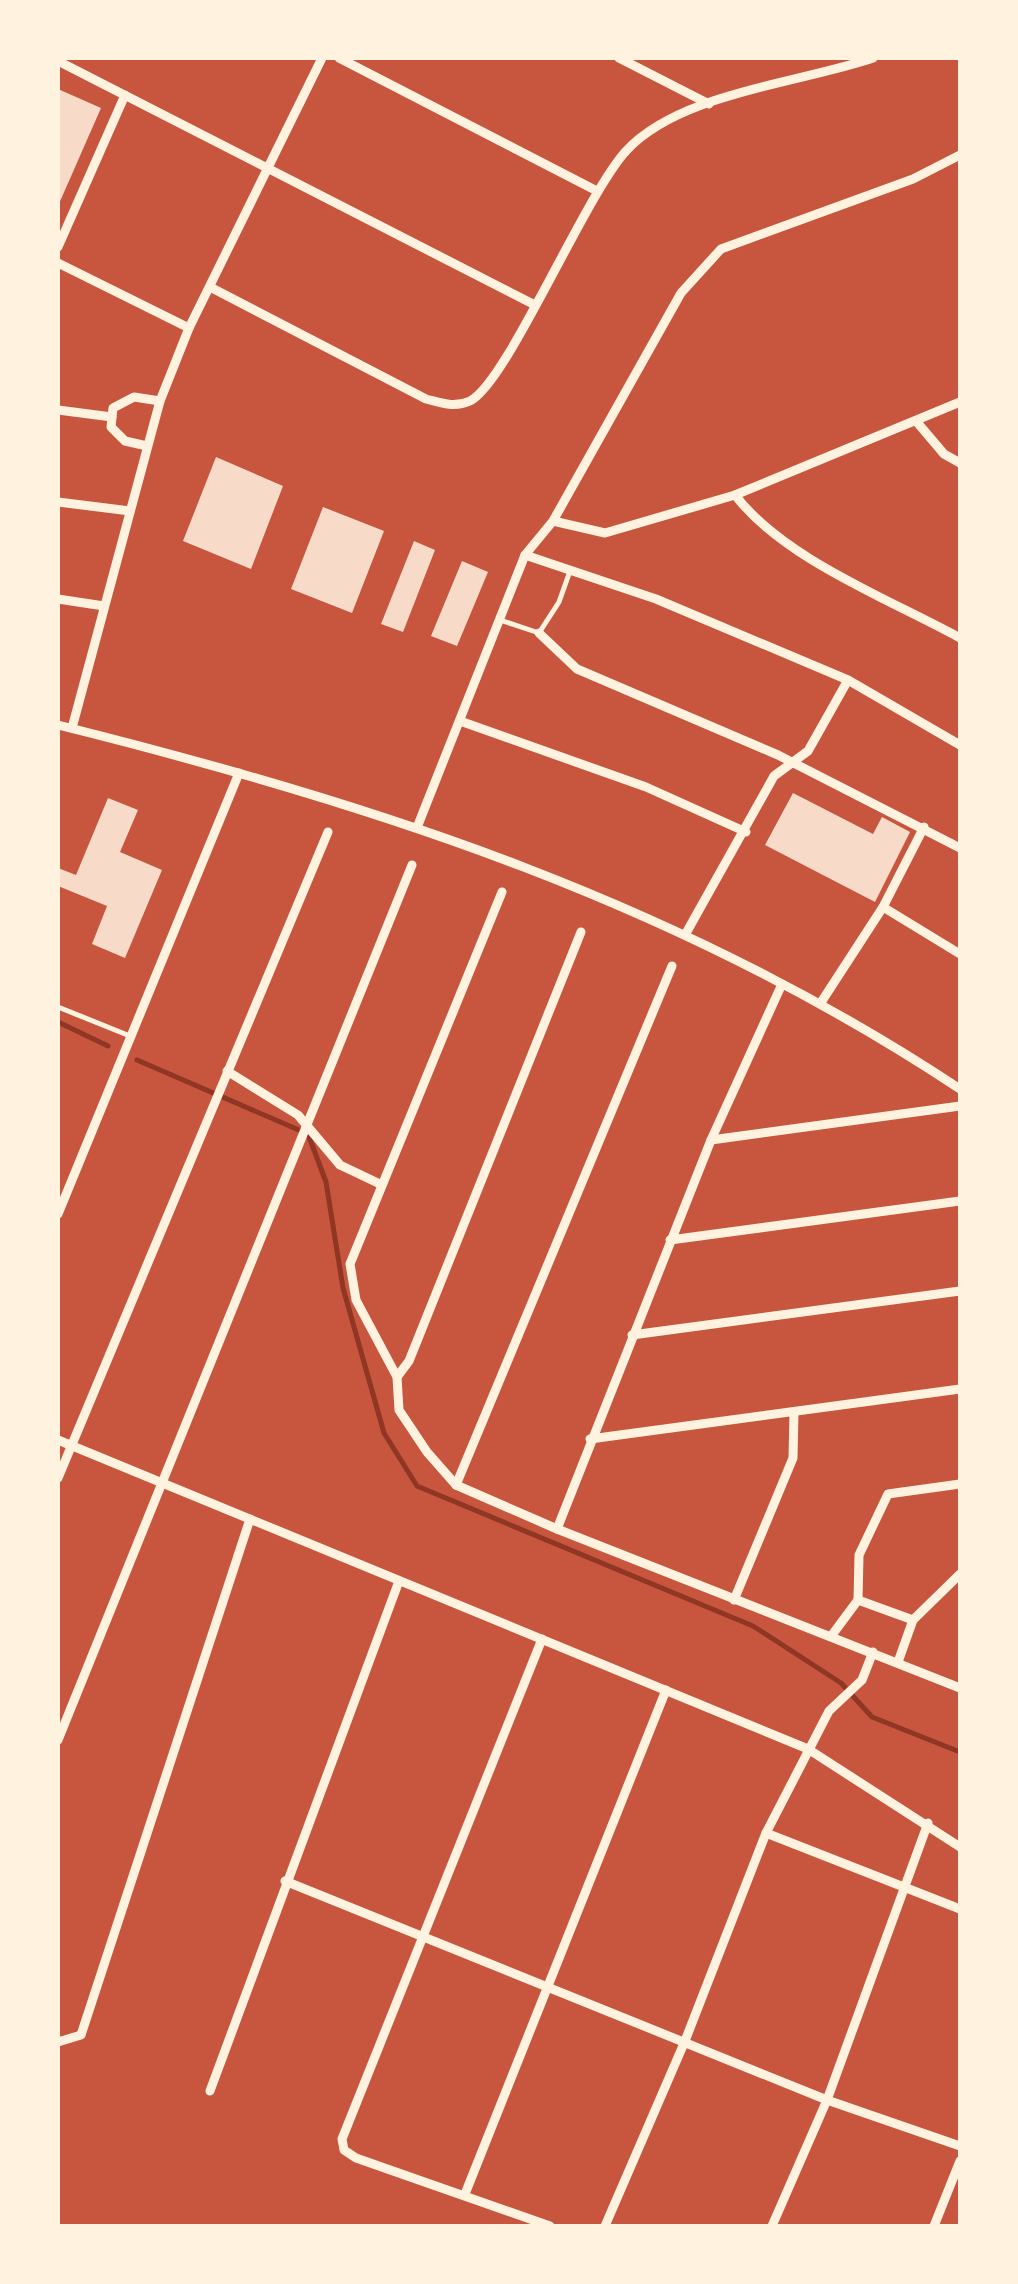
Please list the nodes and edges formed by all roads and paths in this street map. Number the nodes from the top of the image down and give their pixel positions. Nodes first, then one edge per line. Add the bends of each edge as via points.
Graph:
1 (322, 58) edge
2 (339, 58) edge
3 (620, 58) edge
4 (872, 58) edge
5 (58, 61) edge
6 (125, 95) junction
7 (709, 104) junction
8 (960, 155) edge
9 (266, 170) junction
10 (597, 191) junction
11 (58, 246) edge
12 (58, 262) edge
13 (210, 287) junction
14 (533, 304) junction
15 (188, 328) junction
16 (160, 401) junction
17 (960, 402) edge
18 (58, 410) edge
19 (112, 418) junction
20 (916, 421) junction
21 (147, 446) junction
22 (960, 463) edge
23 (735, 494) junction
24 (58, 502) edge
25 (130, 511) junction
26 (553, 521) junction
27 (525, 556) junction
28 (570, 570) junction
29 (58, 599) edge
30 (104, 606) junction
31 (500, 620) junction
32 (539, 633) junction
33 (960, 638) edge
34 (848, 680) junction
35 (460, 721) junction
36 (58, 725) edge
37 (72, 728) junction
38 (960, 745) edge
39 (792, 762) junction
40 (239, 773) junction
41 (418, 825) junction
42 (924, 827) junction
43 (328, 832) dead end
44 (746, 832) junction
45 (960, 848) edge
46 (412, 865) dead end
47 (502, 892) dead end
48 (884, 907) junction
49 (581, 932) dead end
50 (685, 935) junction
51 (960, 954) edge
52 (672, 966) dead end
53 (782, 984) junction
54 (820, 1004) junction
55 (58, 1007) edge
56 (130, 1036) junction
57 (227, 1071) junction
58 (960, 1089) edge
59 (960, 1106) edge
60 (307, 1126) junction
61 (711, 1140) junction
62 (58, 1179) edge
63 (70, 1184) junction
64 (380, 1184) junction
65 (960, 1201) edge
66 (58, 1214) edge
67 (670, 1240) junction
68 (960, 1292) edge
69 (632, 1335) junction
70 (397, 1376) junction
71 (960, 1389) edge
72 (794, 1412) junction
73 (590, 1439) junction
74 (58, 1440) edge
75 (70, 1445) junction
76 (58, 1478) edge
77 (159, 1482) junction
78 (456, 1484) junction
79 (960, 1484) edge
80 (250, 1519) junction
81 (557, 1529) junction
82 (960, 1574) edge
83 (399, 1580) junction
84 (734, 1600) junction
85 (858, 1600) junction
86 (913, 1620) junction
87 (832, 1635) junction
88 (542, 1639) junction
89 (874, 1652) junction
90 (898, 1662) junction
91 (960, 1688) edge
92 (666, 1690) junction
93 (58, 1740) edge
94 (808, 1749) junction
95 (928, 1823) junction
96 (766, 1832) junction
97 (960, 1847) edge
98 (285, 1881) junction
99 (904, 1887) junction
100 (960, 1910) edge
101 (422, 1936) junction
102 (548, 1988) junction
103 (685, 2041) junction
104 (58, 2042) edge
105 (210, 2090) dead end
106 (827, 2100) junction
107 (960, 2146) edge
108 (960, 2161) edge
109 (465, 2194) junction
110 (550, 2226) edge
111 (606, 2226) edge
112 (772, 2226) edge
113 (934, 2226) edge

1 - 9 street
2 - 10 street
3 - 7 street
4 - 7 street
5 - 6 street
6 - 9 street
6 - 11 street
7 - 10 street via 666,121 627,150
8 - 26 street via 913,179 721,249 681,293
9 - 13 street
9 - 14 street
10 - 14 street
12 - 15 street
13 - 14 street via 376,375 452,406 473,400 494,375
13 - 15 street
15 - 16 street
16 - 19 street via 134,397 112,408
16 - 21 street
17 - 20 street
18 - 19 street
19 - 21 street via 111,427 126,441
20 - 22 street
20 - 23 street
21 - 25 street
23 - 26 street via 605,533
23 - 33 street via 756,522 794,548
24 - 25 street
25 - 30 street
26 - 27 street
27 - 28 street
27 - 31 street
28 - 32 lane via 560,602
28 - 34 street
29 - 30 street
30 - 37 street
31 - 32 lane
31 - 35 street
32 - 39 street via 577,670
34 - 38 street
34 - 39 street via 808,751
35 - 41 street
35 - 44 street
36 - 37 street
37 - 40 street
39 - 42 street
39 - 44 street via 774,776
40 - 41 street
40 - 56 street
41 - 50 street
42 - 45 street
42 - 48 street
43 - 57 street
44 - 50 street
46 - 60 street
47 - 64 street
48 - 51 street
48 - 54 street
49 - 70 street via 409,1361
50 - 53 street
52 - 78 street
53 - 54 street
53 - 61 street
54 - 58 street
55 - 56 lane
56 - 63 street
57 - 60 street
57 - 75 street
59 - 61 street
60 - 64 street via 340,1165
60 - 77 street
61 - 67 street
62 - 63 street
63 - 66 street
64 - 70 street via 354,1248 350,1279
65 - 67 street
67 - 69 street
68 - 69 street
69 - 73 street
70 - 78 street via 399,1410
71 - 72 street
72 - 73 street
72 - 84 street via 794,1458
73 - 81 street
74 - 75 street
75 - 76 street
75 - 77 street
77 - 80 street
77 - 93 street
78 - 81 street
79 - 85 street via 888,1494 859,1555
80 - 83 street
80 - 104 street via 81,2035
81 - 84 street
82 - 86 street
83 - 88 street
83 - 98 street
84 - 87 street
85 - 86 street
85 - 87 street
86 - 90 street
87 - 89 street
88 - 92 street
88 - 101 street
89 - 90 street
89 - 94 street via 862,1680 836,1705
90 - 91 street
92 - 94 street
92 - 102 street
94 - 95 street
94 - 96 street
95 - 97 street
95 - 99 street
96 - 99 street
96 - 103 street
98 - 101 street
98 - 105 street
99 - 100 street
99 - 106 street
101 - 102 street
101 - 109 street via 342,2138 344,2150
102 - 103 street
102 - 109 street
103 - 106 street
103 - 111 street
106 - 107 street
106 - 112 street
108 - 113 street
109 - 110 street

